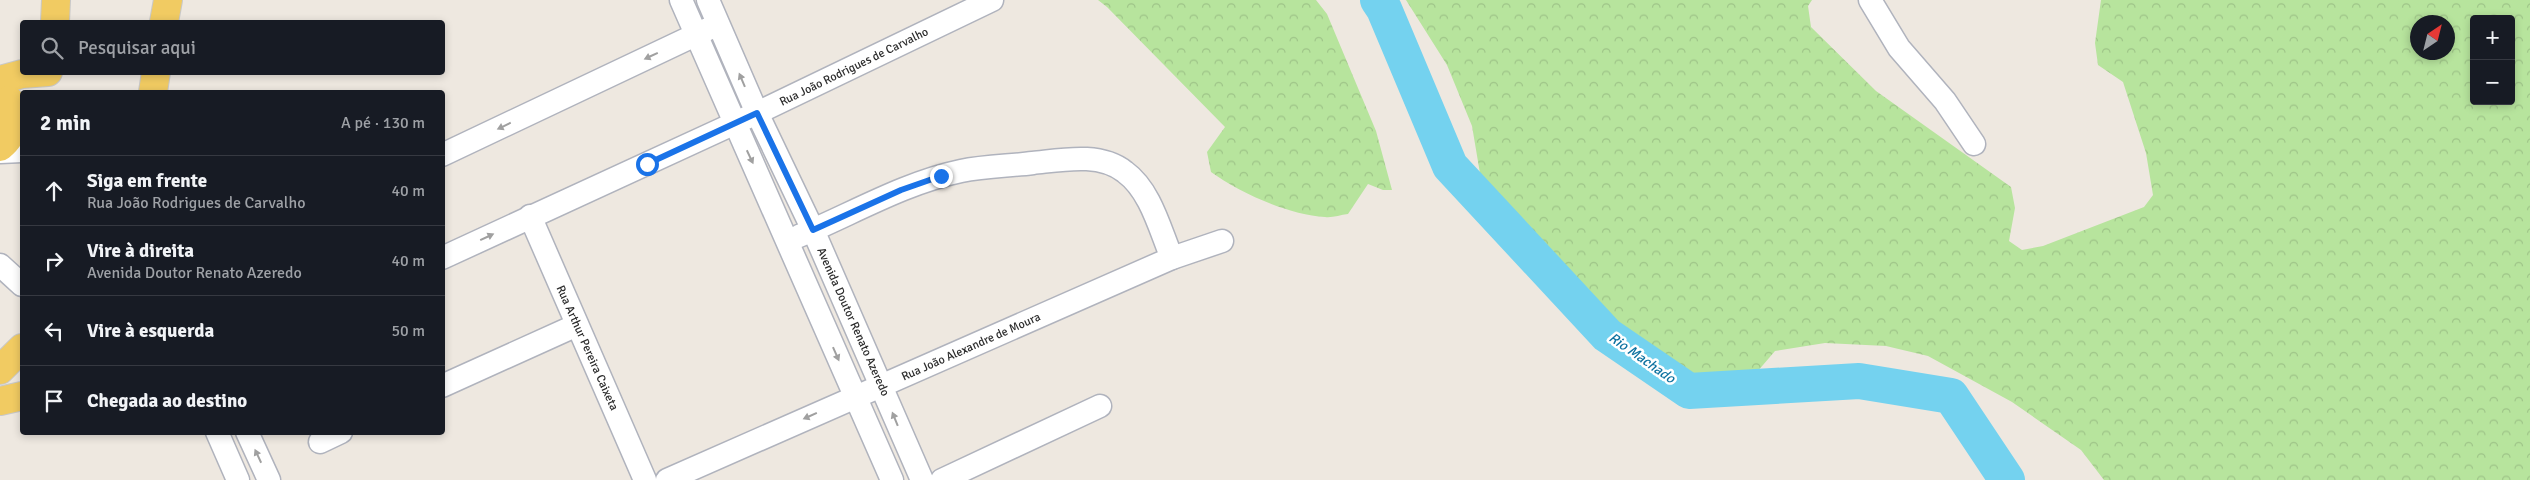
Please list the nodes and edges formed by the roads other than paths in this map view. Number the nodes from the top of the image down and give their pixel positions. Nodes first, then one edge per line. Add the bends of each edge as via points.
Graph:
1 (56, 0) edge
2 (168, 0) edge
3 (681, 0) edge
4 (708, 0) edge
5 (992, 0) edge
6 (1870, 0) edge
7 (55, 20) edge
8 (164, 20) edge
9 (718, 24) junction
10 (695, 35) junction
11 (21, 75) edge
12 (54, 75) edge
13 (155, 75) edge
14 (54, 90) edge
15 (152, 90) edge
16 (8, 96) edge
17 (757, 113) junction
18 (734, 123) junction
19 (1974, 144) dead end
20 (0, 147) edge
21 (0, 152) edge
22 (20, 152) edge
23 (445, 154) edge
24 (530, 216) junction
25 (813, 230) junction
26 (788, 240) junction
27 (1222, 241) dead end
28 (445, 257) edge
29 (1172, 258) junction
30 (0, 265) edge
31 (20, 283) edge
32 (849, 314) junction
33 (822, 324) junction
34 (577, 325) junction
35 (20, 350) edge
36 (0, 370) edge
37 (445, 385) edge
38 (881, 386) junction
39 (20, 396) edge
40 (854, 396) junction
41 (0, 401) edge
42 (1100, 406) dead end
43 (218, 435) edge
44 (247, 435) edge
45 (335, 435) edge
46 (320, 442) dead end
47 (910, 455) junction
48 (889, 473) edge
49 (238, 480) edge
50 (269, 480) edge
51 (645, 480) edge
52 (667, 480) edge
53 (922, 480) edge
54 (942, 480) edge

1 - 7 main road
2 - 8 main road
3 - 10 street
4 - 9 street, Avenida Doutor Renato Azeredo
5 - 17 street, Rua João Rodrigues de Carvalho
6 - 19 street via 1899,48 1946,101
9 - 10 street
17 -> 9 street, Avenida Doutor Renato Azeredo
10 - 18 street
10 -> 23 street
11 - 16 main road
12 - 14 main road
13 - 15 main road
16 - 20 main road via 14,117 13,128 9,139
17 - 18 street, Rua João Rodrigues de Carvalho
17 - 25 street, Avenida Doutor Renato Azeredo
18 - 24 street, Rua João Rodrigues de Carvalho
18 -> 26 street
21 - 22 street
28 -> 24 street, Rua João Rodrigues de Carvalho
24 - 34 street, Rua Arthur Pereira Caixeta
25 - 26 street
25 - 29 street via 901,190 955,172 1068,158 1094,160 1125,171 1138,185
25 - 32 street, Avenida Doutor Renato Azeredo
26 - 33 street
27 - 29 street, Rua João Alexandre de Moura
29 - 38 street, Rua João Alexandre de Moura
30 - 31 street
32 - 33 street
32 - 38 street, Avenida Doutor Renato Azeredo
33 -> 40 street
34 - 37 street
34 - 51 street, Rua Arthur Pereira Caixeta
35 - 36 main road
38 - 40 street, Rua João Alexandre de Moura
47 -> 38 street, Avenida Doutor Renato Azeredo
39 - 41 main road
40 - 48 street
40 -> 52 street, Rua João Alexandre de Moura
42 - 54 street
43 - 49 street
50 -> 44 street
45 - 46 street
47 - 48 street
47 - 53 street, Avenida Doutor Renato Azeredo

